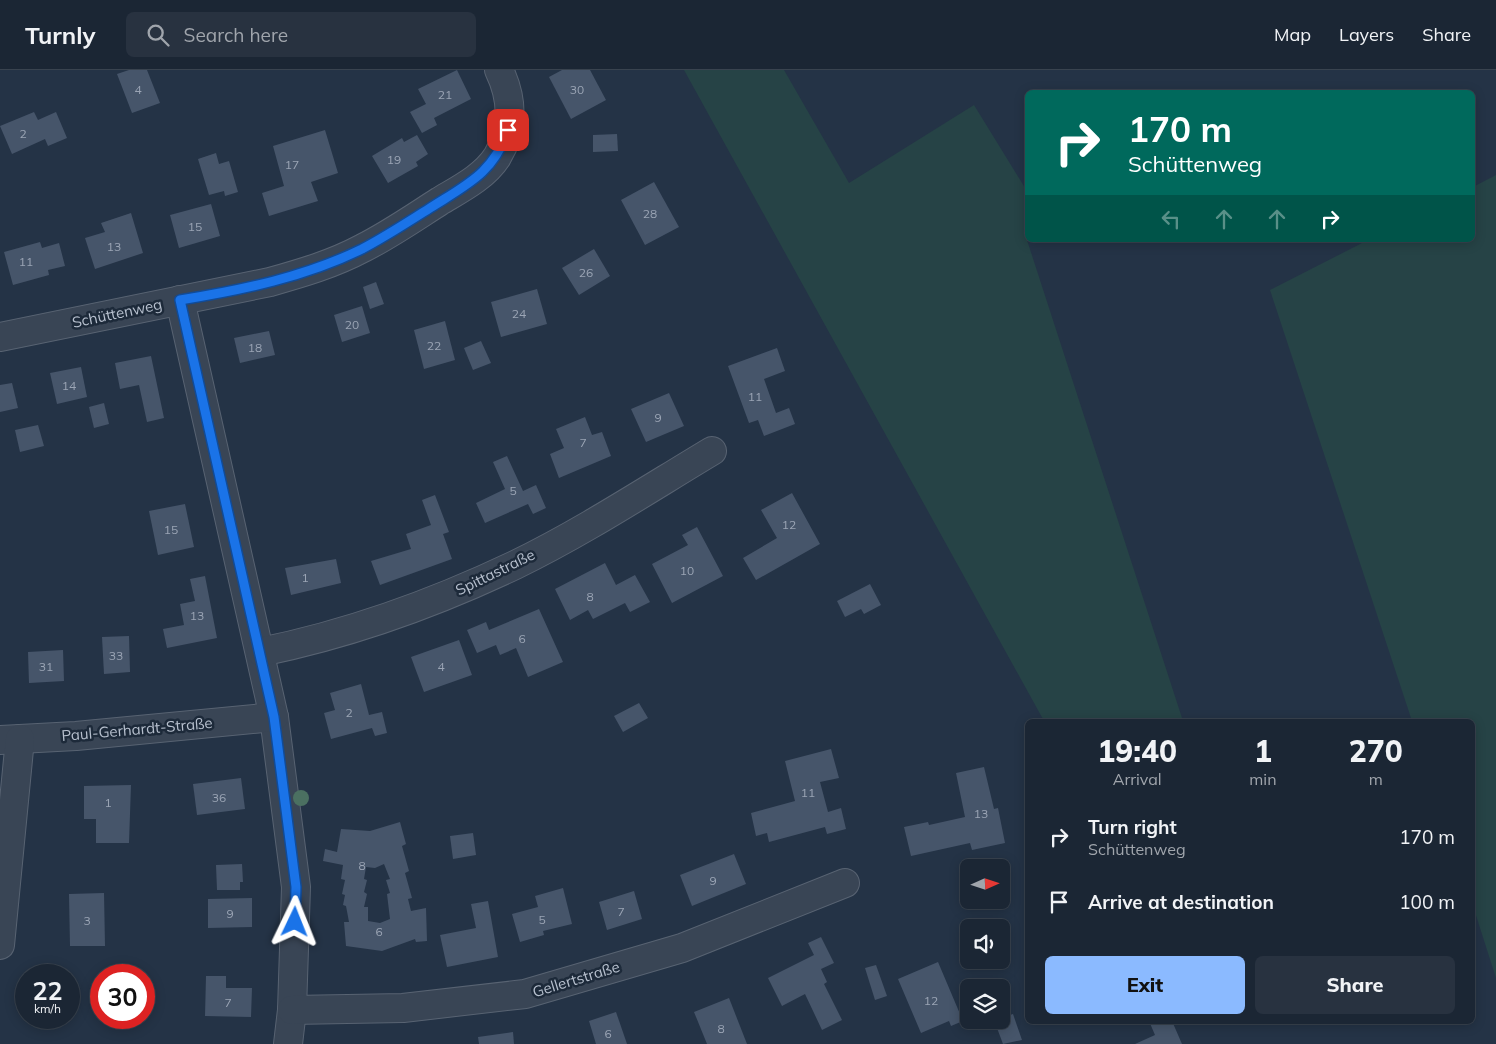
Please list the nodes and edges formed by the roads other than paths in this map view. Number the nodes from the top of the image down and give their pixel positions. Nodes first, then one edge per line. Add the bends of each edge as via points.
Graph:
1 (499, 70) edge
2 (180, 300) junction
3 (0, 337) edge
4 (712, 451) dead end
5 (261, 652) junction
6 (274, 717) junction
7 (10, 739) edge
8 (845, 884) dead end
9 (0, 945) edge
10 (292, 1010) junction
11 (288, 1044) edge

1 - 2 street, Schüttenweg via 510,100 508,130 496,158 475,179 336,261 270,282
2 - 3 street, Schüttenweg
2 - 5 street
4 - 5 street, Spittastraße via 533,555 450,594 380,621 307,643
5 - 6 street
6 - 7 street, Paul-Gerhardt-Straße
6 - 10 street via 296,887
7 - 9 street
8 - 10 street, Gellertstraße via 682,948 525,994 403,1008
10 - 11 street

